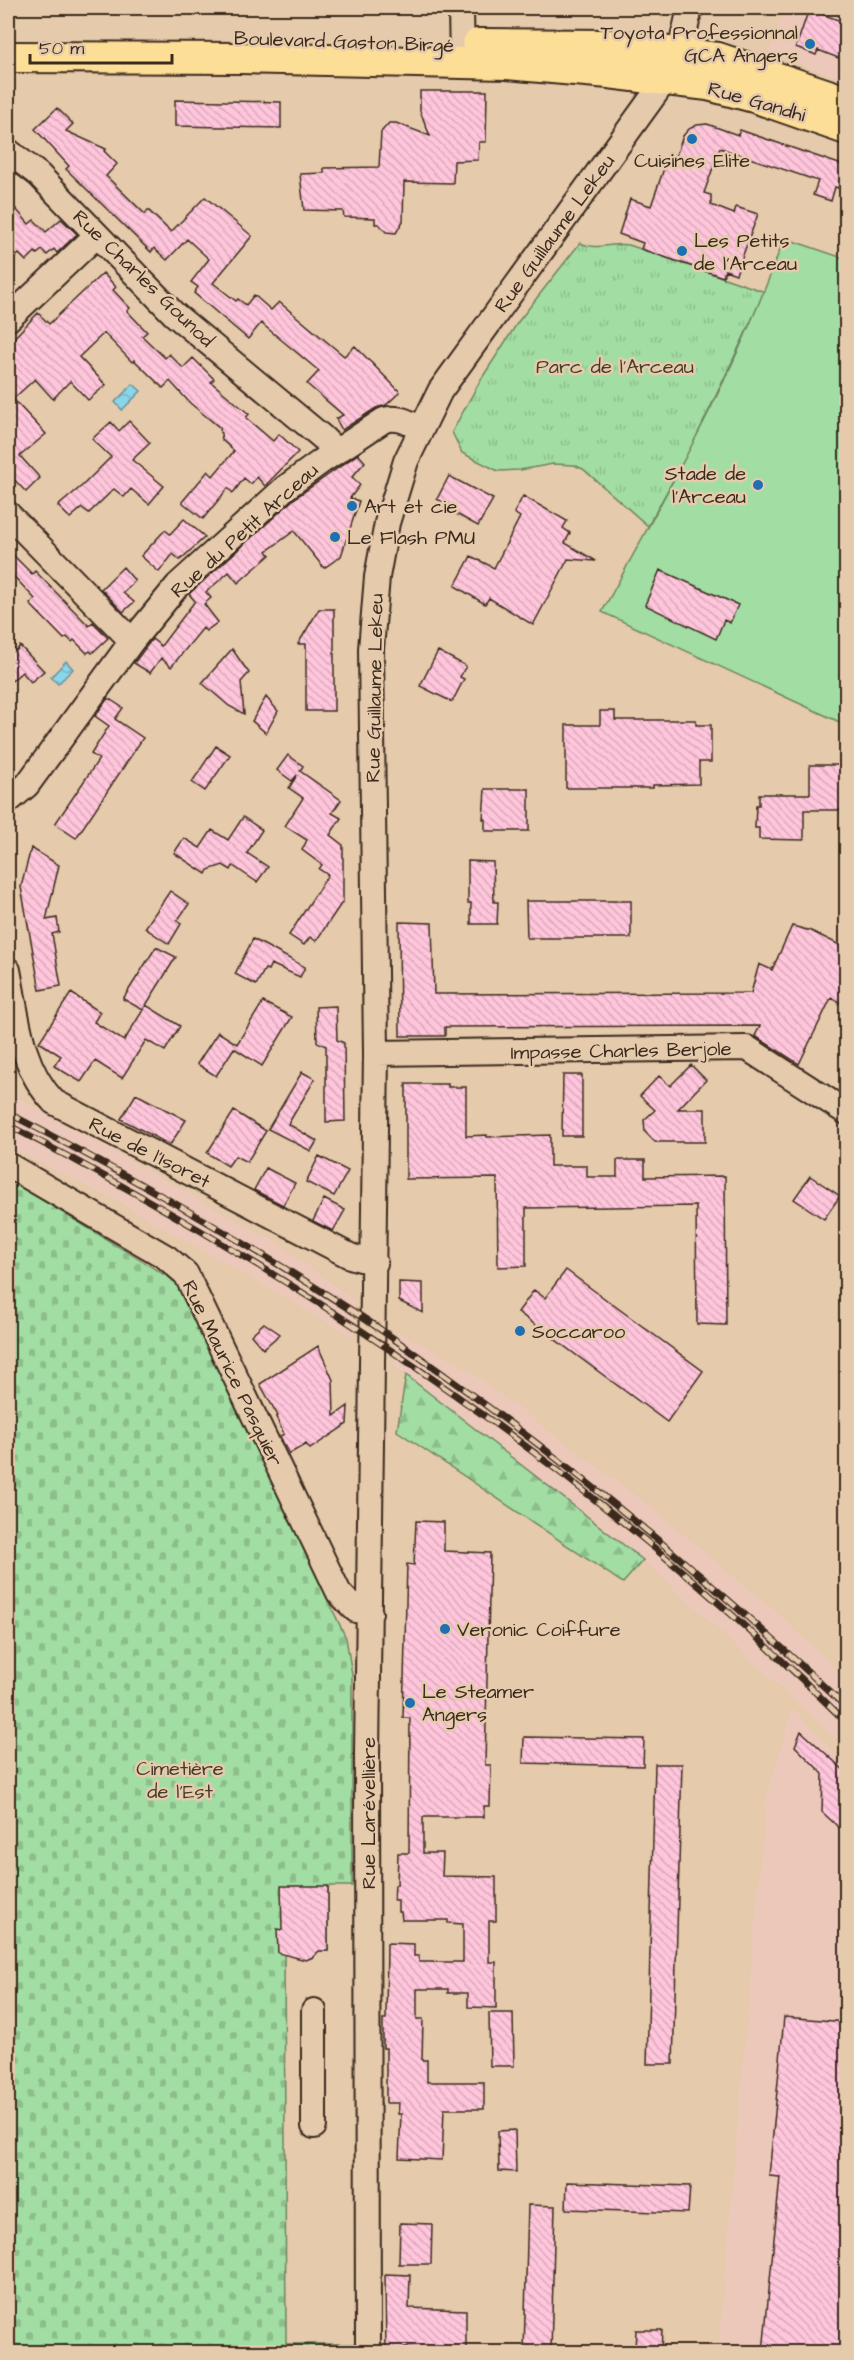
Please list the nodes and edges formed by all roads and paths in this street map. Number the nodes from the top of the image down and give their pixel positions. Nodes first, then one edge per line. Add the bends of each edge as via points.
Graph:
1 (461, 8) edge
2 (690, 8) edge
3 (8, 37) edge
4 (680, 52) junction
5 (462, 53) junction
6 (8, 57) edge
7 (665, 80) junction
8 (846, 101) edge
9 (846, 129) edge
10 (8, 151) edge
11 (97, 236) junction
12 (8, 319) edge
13 (421, 429) junction
14 (336, 451) junction
15 (8, 514) edge
16 (132, 641) junction
17 (8, 801) edge
18 (8, 970) edge
19 (376, 1053) junction
20 (846, 1112) edge
21 (8, 1165) edge
22 (374, 1268) junction
23 (370, 1613) junction
24 (314, 2012) dead end
25 (314, 2126) dead end
26 (368, 2352) edge

1 - 5 street
2 - 4 street, Rue Guillaume Lekeu
3 - 5 main road, Boulevard Gaston Birgé via 239,38
4 - 5 main road, Boulevard Gaston Birgé via 610,45
4 - 7 street, Rue Guillaume Lekeu
4 - 8 main road, Rue Gandhi via 719,58
5 - 6 main road, Boulevard Gaston Birgé via 241,58
5 - 7 main road, Boulevard Gaston Birgé via 507,64
7 - 9 main road, Rue Gandhi via 708,85 754,97
7 - 13 street, Rue Guillaume Lekeu via 461,360
10 - 11 street, Rue Charles Gounod via 39,175
11 - 12 street
11 - 14 street, Rue Charles Gounod via 174,314
13 - 14 street, Rue du Petit Arceau via 407,421 384,420
13 - 19 street, Rue Guillaume Lekeu via 406,462 387,524 377,577 371,649
14 - 16 street, Rue du Petit Arceau via 285,488 178,585
15 - 16 street
16 - 17 street, Rue du Petit Arceau via 27,785
18 - 22 street, Rue de l'Isoret via 28,1064 54,1102
19 - 20 street, Impasse Charles Berjole via 747,1048
19 - 22 street, Rue Guillaume Lekeu
21 - 23 street, Rue Maurice Pasquier via 166,1257 186,1274 339,1593 356,1610
22 - 23 street, Rue Larévellière
23 - 26 street, Rue Larévellière
24 - 25 street

